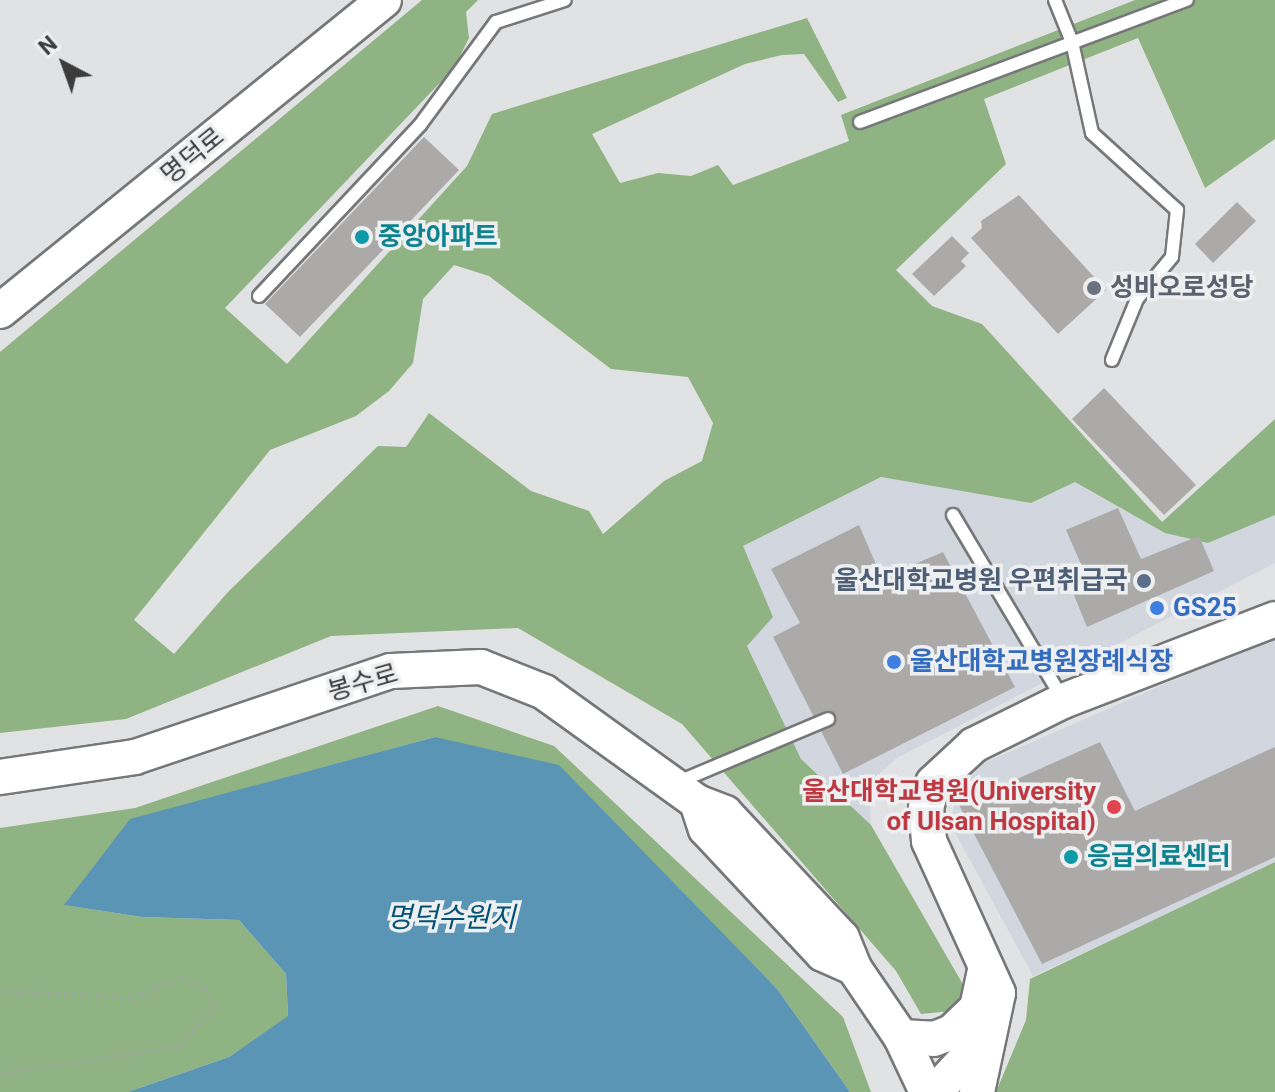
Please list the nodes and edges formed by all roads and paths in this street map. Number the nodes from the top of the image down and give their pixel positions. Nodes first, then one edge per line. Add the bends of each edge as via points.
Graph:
1 (384, 0) edge
2 (565, 0) edge
3 (1055, 0) edge
4 (1187, 0) edge
5 (1162, 4) edge
6 (1072, 42) junction
7 (860, 122) dead end
8 (259, 296) dead end
9 (0, 311) edge
10 (1112, 360) dead end
11 (953, 515) dead end
12 (1275, 619) edge
13 (1063, 701) junction
14 (828, 719) dead end
15 (0, 777) edge
16 (686, 792) junction
17 (979, 947) junction
18 (0, 991) edge
19 (996, 1018) junction
20 (901, 1037) junction
21 (0, 1074) edge
22 (927, 1092) edge
23 (935, 1092) edge
24 (977, 1092) edge

1 - 9 street, 명덕로
2 - 8 lane via 496,22 420,125
3 - 6 lane
4 - 5 lane
5 - 6 lane
6 - 7 lane
6 - 10 lane via 1092,133 1177,210 1172,257 1137,299
11 - 13 lane
12 - 13 street
13 - 17 street via 974,745 933,783 926,808 929,841
14 - 16 lane
15 - 16 street, 봉수로 via 135,757 391,671 481,667 544,692
16 - 20 street, 봉수로 via 725,813 842,938 854,968
17 - 19 street via 998,993
17 - 20 street via 984,990 967,1020 934,1039
18 - 21 path via 135,997 181,978 205,988 214,1006 180,1046
19 - 23 street via 977,1050
19 - 24 street
20 - 22 street, 봉수로

